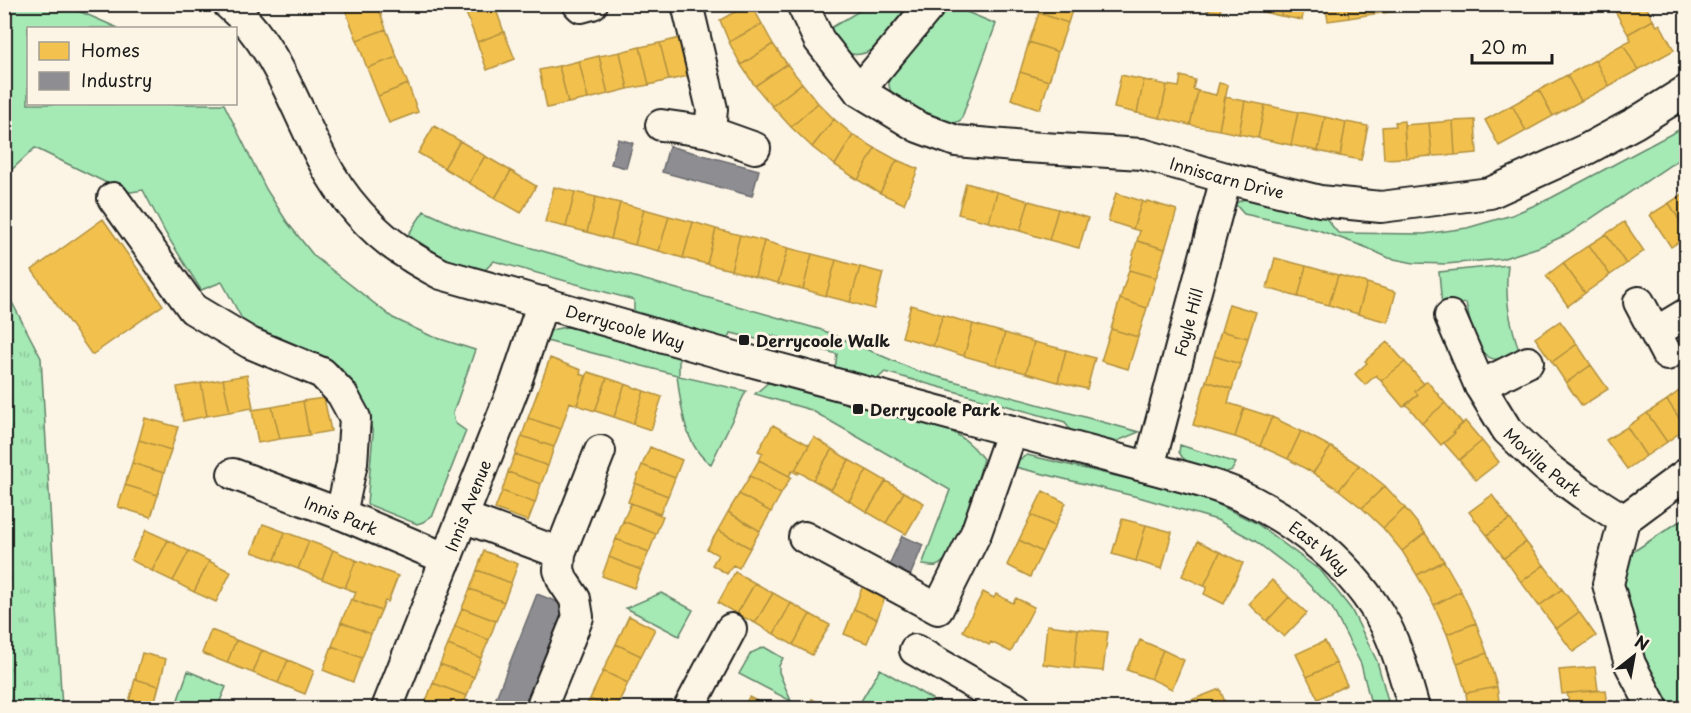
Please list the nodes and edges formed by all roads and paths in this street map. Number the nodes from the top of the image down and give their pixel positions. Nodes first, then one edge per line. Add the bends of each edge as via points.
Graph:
1 (228, 4) edge
2 (578, 4) edge
3 (592, 4) edge
4 (687, 4) edge
5 (802, 4) edge
6 (931, 4) edge
7 (860, 91) junction
8 (1686, 91) edge
9 (661, 125) dead end
10 (710, 132) junction
11 (755, 148) dead end
12 (1226, 178) junction
13 (113, 198) dead end
14 (543, 302) junction
15 (1639, 302) dead end
16 (1686, 314) edge
17 (1450, 316) dead end
18 (1528, 362) dead end
19 (1480, 386) junction
20 (1011, 431) junction
21 (600, 451) dead end
22 (1149, 467) junction
23 (233, 474) dead end
24 (1686, 474) edge
25 (341, 514) junction
26 (464, 517) junction
27 (1623, 520) junction
28 (804, 537) dead end
29 (560, 553) junction
30 (447, 559) junction
31 (938, 609) junction
32 (731, 628) dead end
33 (387, 708) edge
34 (541, 708) edge
35 (689, 708) edge
36 (1016, 708) edge
37 (1414, 708) edge
38 (1653, 708) edge

1 - 14 street, Derrycoole Way via 262,42 339,187 382,236 441,274
2 - 3 street
4 - 10 street via 712,109
5 - 7 street, Inniscarn Drive via 819,40
6 - 7 street
7 - 12 street, Inniscarn Drive via 918,127 956,141 1142,154
8 - 12 street, Inniscarn Drive via 1587,149 1490,193 1381,207 1320,201
9 - 10 street
10 - 11 street
12 - 22 street, Foyle Hill
13 - 25 street via 193,309 250,343 322,373 342,394 355,418 352,463
14 - 20 street, Derrycoole Way
14 - 26 street, Innis Avenue
15 - 16 street via 1662,344
17 - 19 street, Movilla Park
18 - 19 street
19 - 27 street, Movilla Park via 1507,430 1546,467
20 - 22 street, Derrycoole Way
20 - 31 street via 976,533
21 - 29 street
22 - 37 street, East Way via 1232,492 1300,530 1335,560 1386,626
23 - 25 street, Innis Park
24 - 27 street
25 - 30 street, Innis Park
26 - 29 street
26 - 30 street, Innis Avenue
27 - 38 street via 1608,585 1630,664
28 - 31 street
29 - 34 street via 559,570 575,599 578,617
30 - 33 street, Innis Avenue
31 - 36 street via 910,659
32 - 35 street

